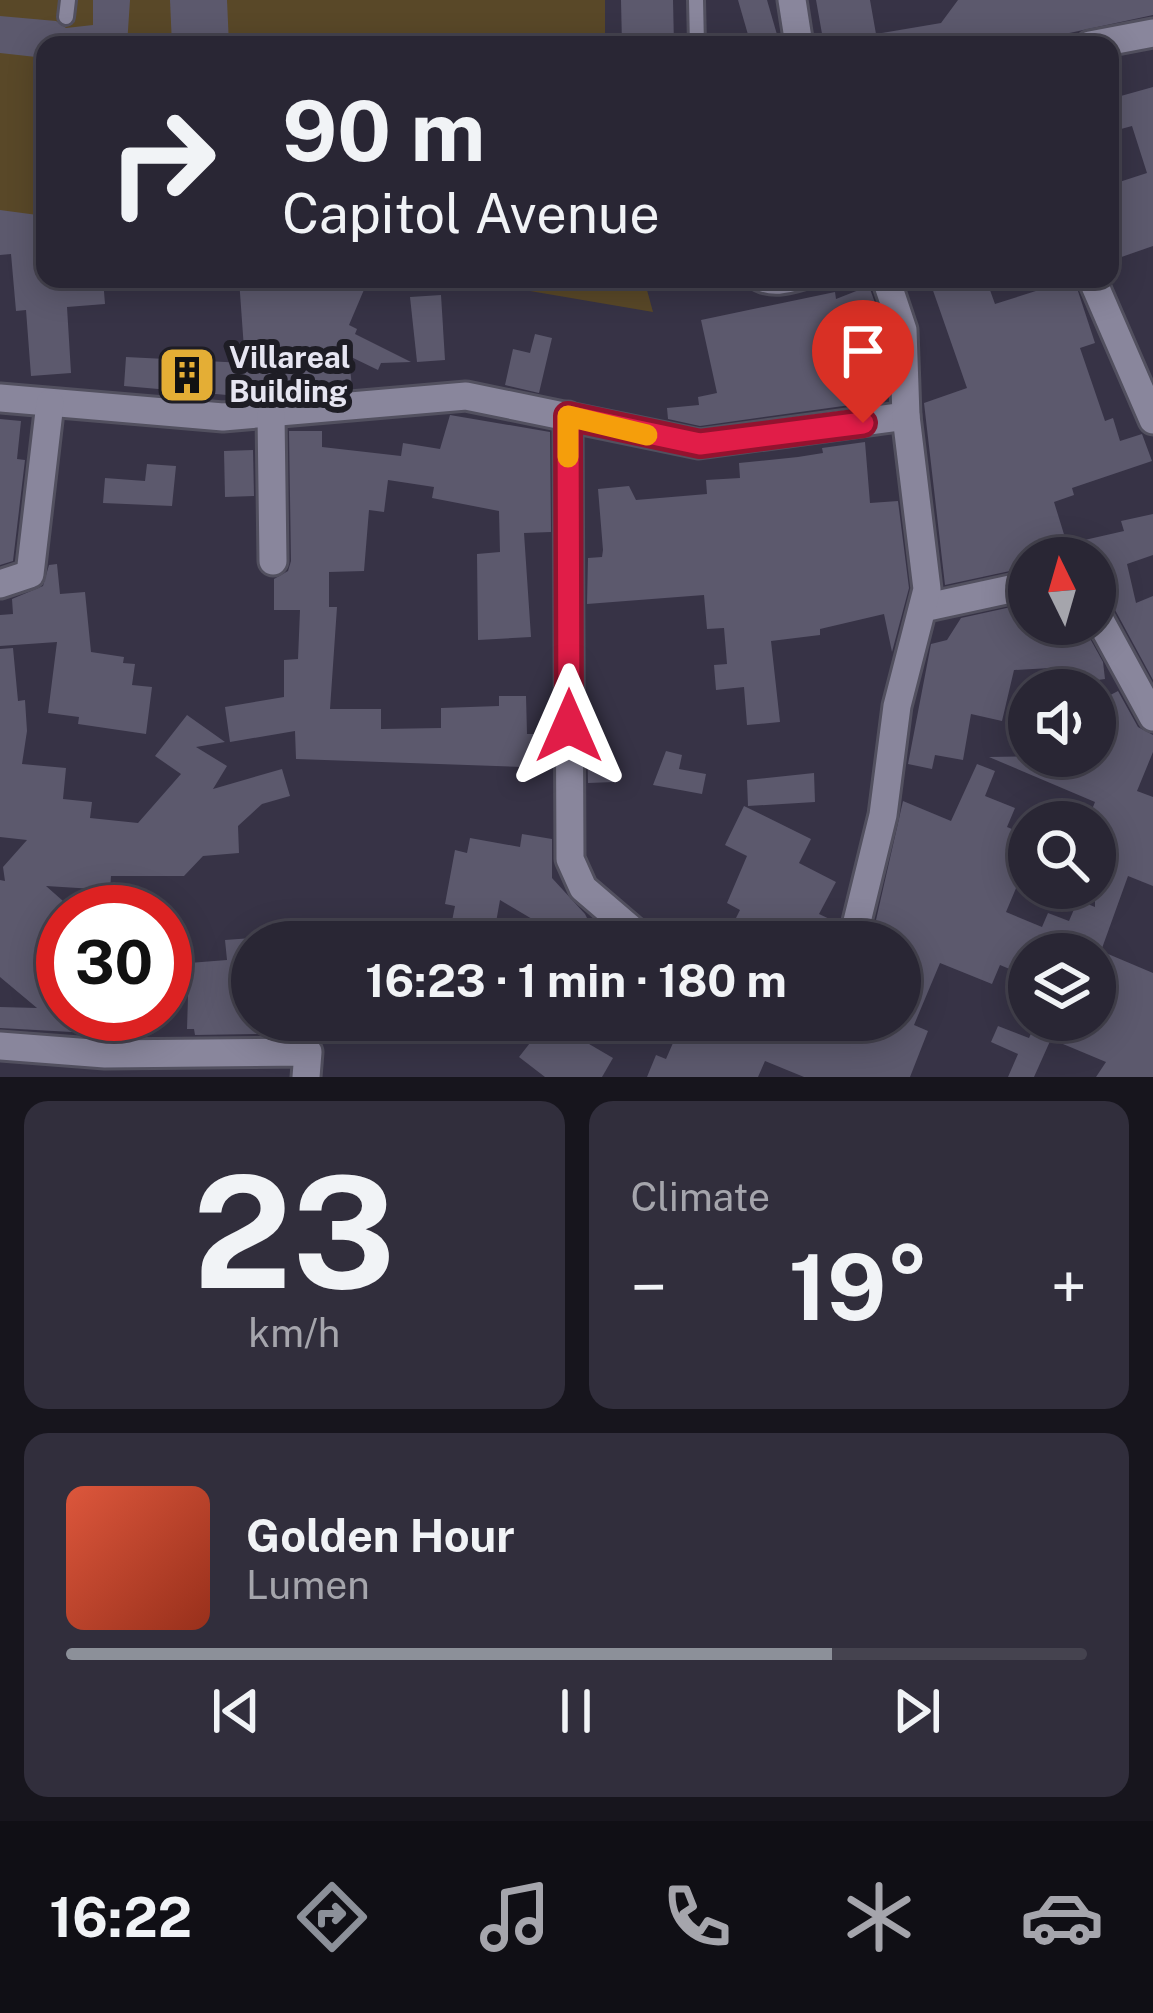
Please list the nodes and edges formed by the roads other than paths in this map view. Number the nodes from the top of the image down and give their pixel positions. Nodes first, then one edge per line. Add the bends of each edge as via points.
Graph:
1 (68, 0) edge
2 (696, 0) edge
3 (791, 0) edge
4 (66, 17) dead end
5 (1153, 32) edge
6 (697, 36) edge
7 (797, 36) edge
8 (1119, 39) edge
9 (889, 288) edge
10 (1096, 288) edge
11 (0, 398) edge
12 (50, 403) junction
13 (271, 415) junction
14 (568, 416) junction
15 (906, 416) junction
16 (1153, 420) edge
17 (273, 561) dead end
18 (0, 584) edge
19 (1008, 590) edge
20 (923, 608) junction
21 (1114, 645) edge
22 (1153, 717) edge
23 (622, 921) edge
24 (857, 921) edge
25 (0, 1046) edge
26 (306, 1077) edge

1 - 4 lane
2 - 6 lane
3 - 7 street
5 - 8 street
9 - 15 street via 903,330
10 - 16 street
11 - 12 street
12 - 13 street
12 - 18 street via 30,574
13 - 14 street via 466,395
13 - 17 street
14 - 15 street via 700,444
14 - 23 street via 570,859 584,888
15 - 20 street via 927,569
19 - 20 street
20 - 24 street
21 - 22 street
25 - 26 street via 308,1052

